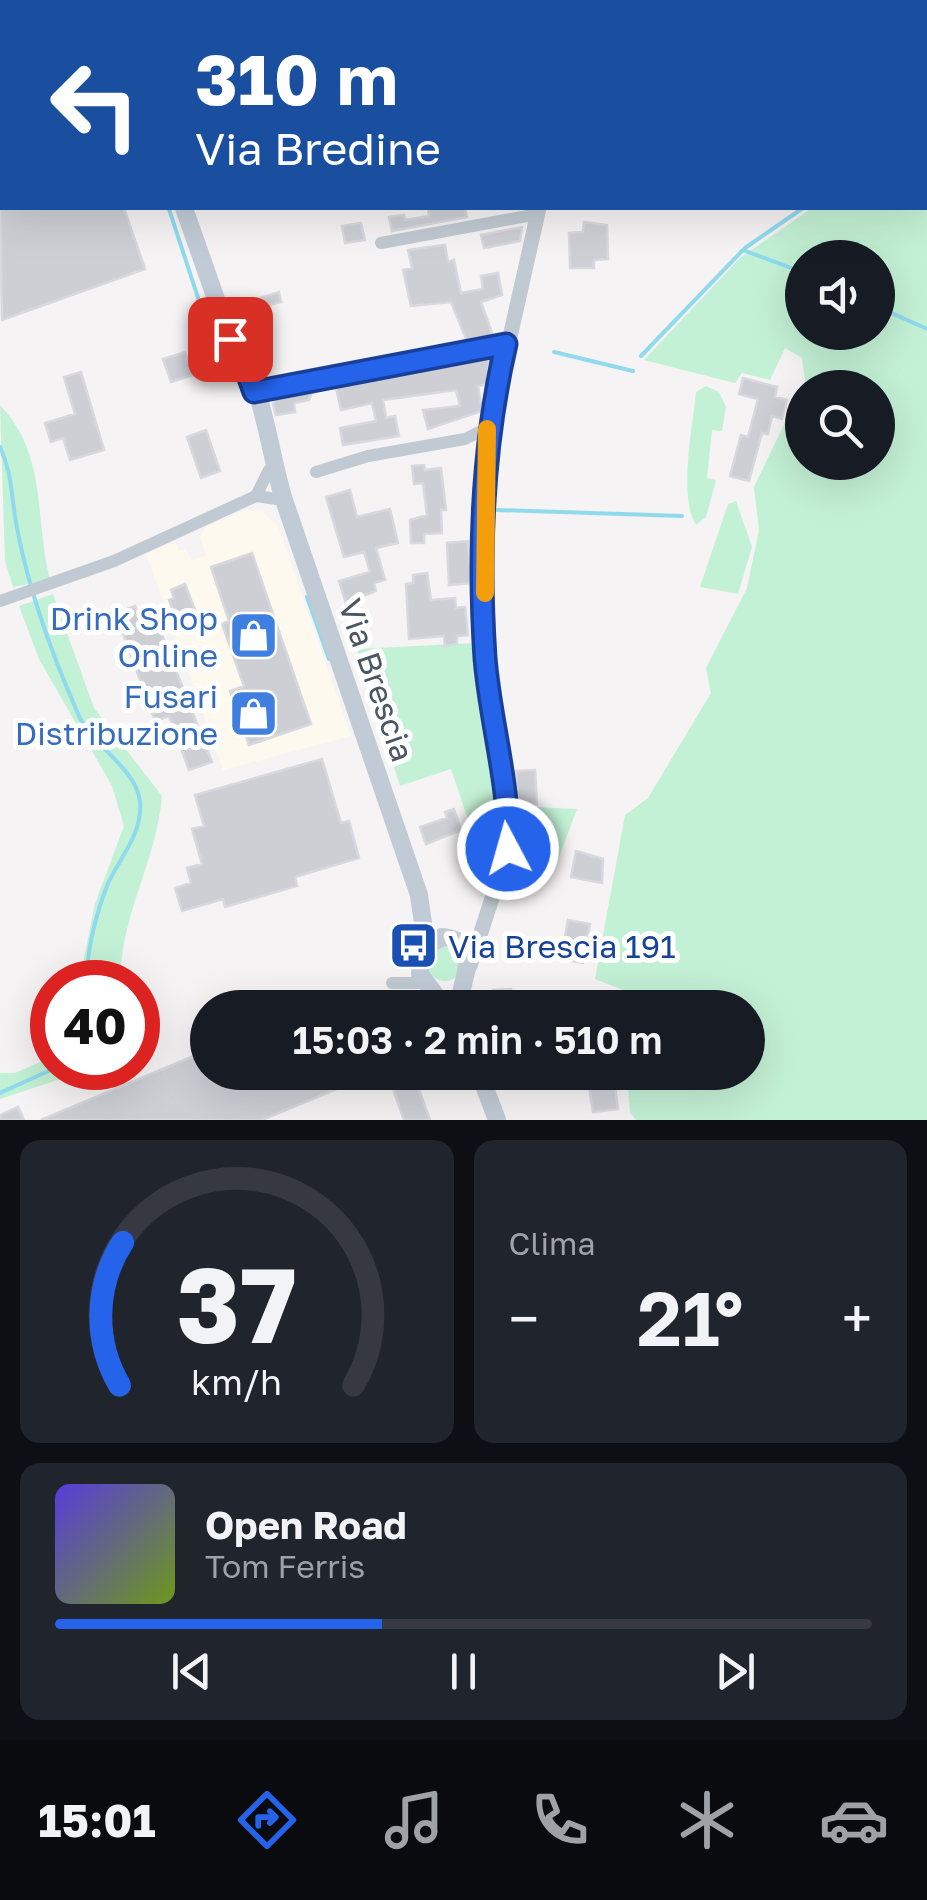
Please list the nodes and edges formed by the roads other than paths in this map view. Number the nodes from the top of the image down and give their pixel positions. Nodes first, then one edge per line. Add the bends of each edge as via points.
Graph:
1 (185, 210) edge
2 (538, 211) edge
3 (381, 244) dead end
4 (230, 339) junction
5 (506, 344) junction
6 (254, 392) junction
7 (488, 428) junction
8 (466, 439) junction
9 (485, 448) junction
10 (316, 472) dead end
11 (277, 485) junction
12 (256, 496) junction
13 (0, 601) edge
14 (322, 611) junction
15 (419, 895) junction
16 (484, 923) junction
17 (452, 939) junction
18 (420, 956) junction
19 (470, 966) junction
20 (462, 984) junction
21 (429, 985) junction
22 (432, 990) edge
23 (462, 990) edge
24 (486, 1090) edge
25 (498, 1120) edge

1 - 4 main road, Via Brescia
2 - 3 street
2 - 5 street
4 - 6 main road, Via Brescia
4 - 11 main road, Via Brescia via 230,360
5 - 6 street
5 - 7 street
6 - 11 main road, Via Brescia via 274,450
7 - 8 street
7 - 9 street
8 - 9 street
8 - 10 street
9 - 16 street via 485,658 508,836
11 - 12 street
11 - 12 street
11 - 14 main road, Via Brescia
12 - 13 street via 51,587
12 - 14 street via 283,512
14 - 15 main road, Via Brescia
15 - 17 main road, Via Brescia
15 - 18 main road, Via Brescia
16 - 17 street
16 - 19 street
17 - 18 main road via 434,939
17 - 19 main road, Via Brescia via 467,950
18 - 21 main road, Via Brescia
18 - 21 street via 392,983
19 - 20 main road
20 - 21 main road via 448,990
20 - 23 main road
21 - 22 main road, Via Brescia
24 - 25 main road

